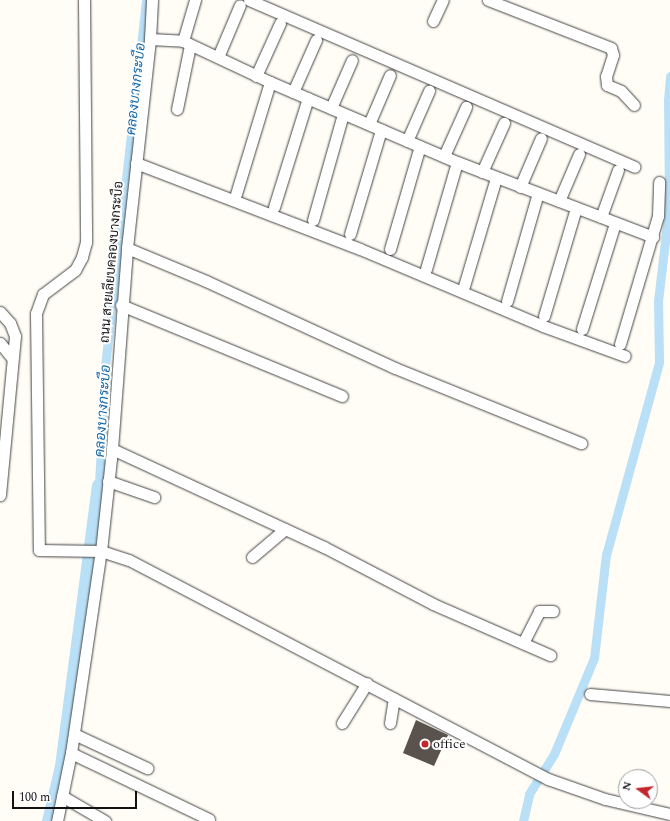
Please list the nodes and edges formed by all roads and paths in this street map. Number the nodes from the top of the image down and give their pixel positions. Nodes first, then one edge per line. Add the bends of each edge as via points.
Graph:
1 (84, 0) edge
2 (152, 0) edge
3 (195, 0) edge
4 (443, 0) edge
5 (488, 0) edge
6 (245, 3) edge
7 (433, 21) dead end
8 (280, 23) dead end
9 (150, 39) junction
10 (316, 40) dead end
11 (187, 43) junction
12 (218, 57) junction
13 (352, 60) dead end
14 (390, 75) dead end
15 (256, 76) junction
16 (270, 82) junction
17 (429, 91) dead end
18 (293, 92) junction
19 (308, 98) junction
20 (634, 105) dead end
21 (466, 107) dead end
22 (331, 108) junction
23 (177, 109) dead end
24 (343, 114) junction
25 (504, 122) dead end
26 (369, 124) junction
27 (381, 130) junction
28 (541, 138) dead end
29 (407, 141) junction
30 (420, 146) junction
31 (579, 154) dead end
32 (444, 156) junction
33 (457, 162) junction
34 (136, 163) junction
35 (634, 167) dead end
36 (618, 170) dead end
37 (482, 172) junction
38 (496, 178) junction
39 (658, 182) dead end
40 (520, 186) junction
41 (236, 194) dead end
42 (538, 194) junction
43 (559, 201) junction
44 (274, 207) dead end
45 (576, 208) junction
46 (601, 217) junction
47 (313, 220) dead end
48 (615, 223) junction
49 (350, 234) dead end
50 (652, 237) junction
51 (126, 248) junction
52 (390, 248) dead end
53 (426, 268) dead end
54 (464, 286) dead end
55 (507, 301) dead end
56 (121, 305) junction
57 (0, 312) edge
58 (544, 316) dead end
59 (582, 329) dead end
60 (0, 343) edge
61 (620, 344) dead end
62 (625, 356) dead end
63 (12, 358) junction
64 (342, 396) dead end
65 (581, 443) dead end
66 (112, 449) junction
67 (108, 481) junction
68 (0, 495) edge
69 (154, 497) dead end
70 (285, 529) junction
71 (101, 551) junction
72 (252, 557) dead end
73 (553, 611) dead end
74 (523, 643) junction
75 (550, 655) dead end
76 (367, 683) junction
77 (590, 694) dead end
78 (394, 698) junction
79 (670, 701) edge
80 (342, 723) dead end
81 (390, 723) dead end
82 (74, 734) junction
83 (71, 753) junction
84 (147, 768) dead end
85 (62, 796) junction
86 (670, 814) edge
87 (209, 819) dead end
88 (57, 821) edge
89 (105, 821) edge

1 - 71 street via 86,242 75,270 43,294 36,313 39,550
2 - 9 street, ถนน สายเลียบคลองบางกระบือ
3 - 11 street
4 - 7 street
5 - 20 street via 611,48 613,55 606,76 607,85 621,91
6 - 12 street
6 - 35 street
8 - 15 street
9 - 11 street
9 - 34 street, ถนน สายเลียบคลองบางกระบือ
10 - 18 street
11 - 12 street
11 - 23 street
12 - 15 street
13 - 22 street
14 - 26 street
15 - 16 street
16 - 18 street
16 - 41 street
17 - 29 street
18 - 19 street
19 - 22 street
19 - 44 street
21 - 32 street
22 - 24 street
24 - 26 street
24 - 47 street
25 - 37 street
26 - 27 street
27 - 29 street
27 - 49 street
28 - 40 street
29 - 30 street
30 - 32 street
30 - 52 street
31 - 43 street
32 - 33 street
33 - 37 street
33 - 53 street
34 - 51 street, ถนน สายเลียบคลองบางกระบือ
34 - 62 street via 360,249 543,326
36 - 46 street
37 - 38 street
38 - 40 street
38 - 54 street
39 - 50 street via 659,207
40 - 42 street
42 - 43 street
42 - 55 street
43 - 45 street
45 - 46 street
45 - 58 street
46 - 48 street
48 - 50 street
48 - 59 street
50 - 61 street
51 - 56 street, ถนน สายเลียบคลองบางกระบือ
51 - 65 street via 206,281 395,368
56 - 64 street
56 - 66 street, ถนน สายเลียบคลองบางกระบือ
57 - 63 street via 14,331
60 - 63 street
63 - 68 street
66 - 67 street, ถนน สายเลียบคลองบางกระบือ
66 - 70 street
67 - 69 street
67 - 71 street, ถนน สายเลียบคลองบางกระบือ
70 - 72 street
70 - 74 street via 378,577
71 - 76 street via 129,560
71 - 82 street, ถนน สายเลียบคลองบางกระบือ
73 - 74 street via 539,611
74 - 75 street
76 - 78 street
76 - 80 street
77 - 79 street
78 - 81 street
78 - 86 street via 548,779 605,798
82 - 83 street, ถนน สายเลียบคลองบางกระบือ
82 - 84 street
83 - 85 street, ถนน สายเลียบคลองบางกระบือ
83 - 87 street
85 - 88 street, ถนน สายเลียบคลองบางกระบือ
85 - 89 street

